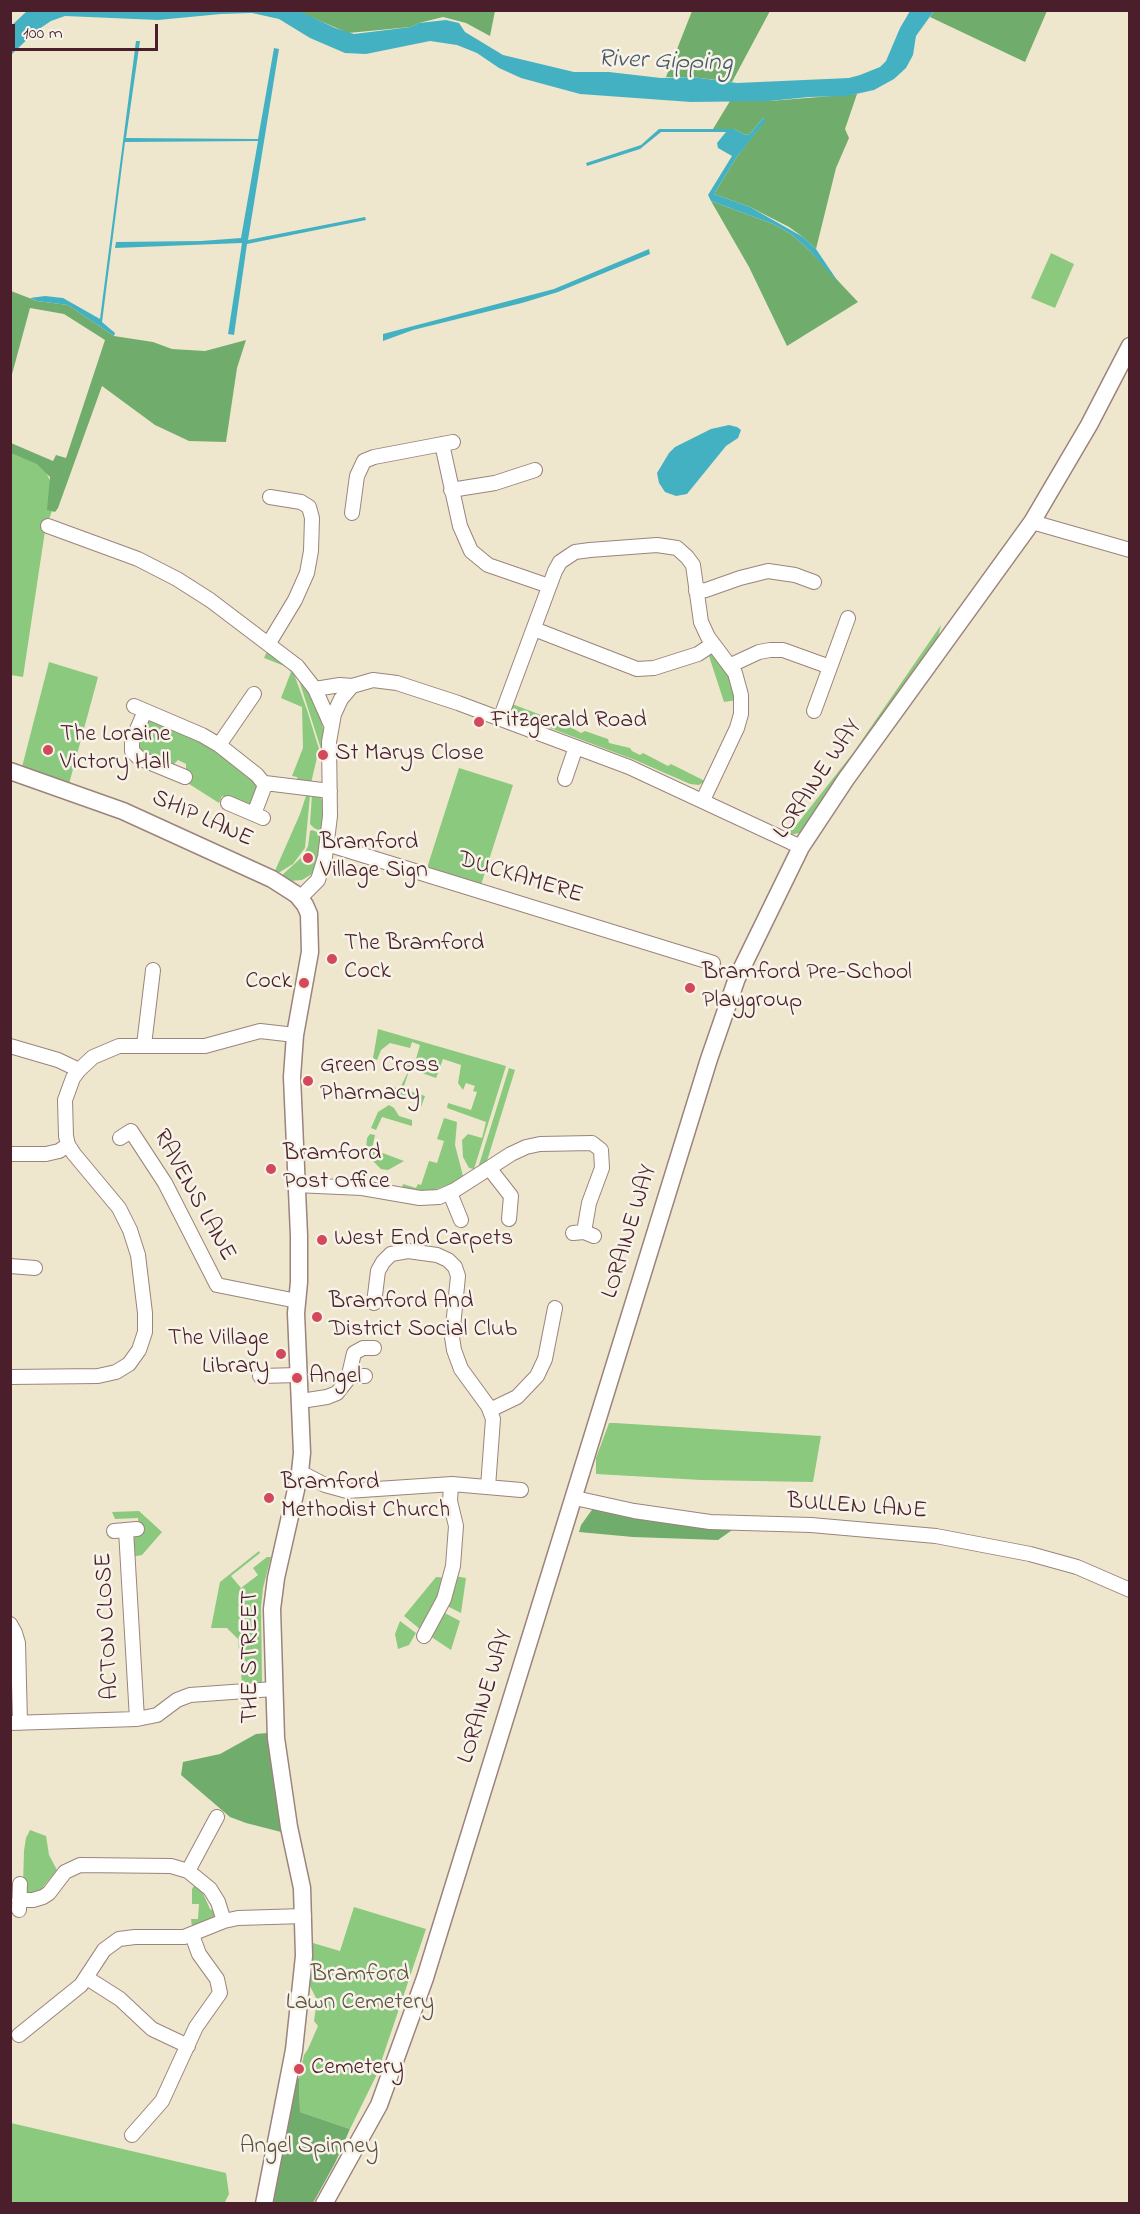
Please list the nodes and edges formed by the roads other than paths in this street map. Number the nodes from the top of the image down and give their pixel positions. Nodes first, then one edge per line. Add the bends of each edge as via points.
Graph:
1 (1130, 346) edge
2 (535, 470) dead end
3 (451, 490) junction
4 (270, 497) dead end
5 (352, 513) dead end
6 (1032, 522) junction
7 (48, 526) dead end
8 (1130, 550) edge
9 (814, 582) dead end
10 (549, 586) junction
11 (696, 591) junction
12 (848, 618) dead end
13 (534, 629) junction
14 (269, 643) junction
15 (713, 644) junction
16 (731, 665) junction
17 (830, 667) junction
18 (352, 686) junction
19 (315, 690) junction
20 (254, 694) dead end
21 (814, 711) dead end
22 (500, 719) junction
23 (331, 725) junction
24 (219, 746) junction
25 (576, 747) junction
26 (10, 771) edge
27 (185, 777) dead end
28 (565, 778) dead end
29 (265, 783) junction
30 (330, 791) junction
31 (703, 800) junction
32 (228, 803) dead end
33 (327, 844) junction
34 (801, 847) junction
35 (300, 898) junction
36 (703, 964) dead end
37 (153, 970) dead end
38 (295, 1035) junction
39 (144, 1045) junction
40 (10, 1046) edge
41 (79, 1070) junction
42 (120, 1138) dead end
43 (68, 1145) junction
44 (10, 1154) edge
45 (489, 1168) junction
46 (295, 1185) junction
47 (450, 1192) junction
48 (509, 1219) dead end
49 (461, 1220) dead end
50 (584, 1234) dead end
51 (10, 1266) edge
52 (35, 1268) dead end
53 (297, 1302) junction
54 (374, 1303) dead end
55 (555, 1308) dead end
56 (374, 1348) dead end
57 (298, 1375) junction
58 (260, 1376) dead end
59 (349, 1376) junction
60 (365, 1376) dead end
61 (10, 1377) edge
62 (301, 1401) junction
63 (490, 1410) junction
64 (300, 1472) junction
65 (451, 1485) junction
66 (488, 1487) junction
67 (521, 1490) dead end
68 (575, 1498) junction
69 (125, 1530) dead end
70 (1130, 1590) edge
71 (10, 1624) edge
72 (425, 1636) dead end
73 (274, 1689) junction
74 (137, 1719) junction
75 (15, 1723) edge
76 (217, 1817) dead end
77 (188, 1871) junction
78 (20, 1884) dead end
79 (304, 1917) junction
80 (224, 1921) junction
81 (192, 1935) junction
82 (87, 1978) junction
83 (19, 2035) dead end
84 (188, 2046) junction
85 (132, 2135) dead end
86 (264, 2204) edge
87 (324, 2204) edge

1 - 6 main road, LORAINE WAY
2 - 3 street via 495,483
3 - 5 street via 447,443 374,457 364,461 357,476
3 - 10 street via 464,539 476,557 492,567
4 - 14 street via 306,504 312,518 307,573
6 - 8 street
6 - 34 main road, LORAINE WAY
7 - 14 street via 127,555 177,579
9 - 11 street via 768,571
10 - 11 street via 561,562 574,552 663,545 677,548 687,557 694,569
10 - 13 street
11 - 15 street via 701,622
12 - 17 street
13 - 15 street via 637,669 654,668 698,654
13 - 22 street
14 - 19 street via 297,666
15 - 16 street
16 - 17 street via 759,652 783,650
16 - 31 street via 741,695 739,720
17 - 21 street
18 - 19 street
18 - 22 street via 373,680 390,681
18 - 23 street via 339,702
19 - 23 street
20 - 24 street
22 - 25 street
23 - 30 street
24 - 27 street via 190,729 140,709 132,751 139,758
24 - 29 street
25 - 28 street
25 - 31 street
26 - 35 main road, SHIP LANE via 123,811 272,879
29 - 30 street
29 - 32 street via 258,816
30 - 33 street
31 - 34 street
33 - 35 street via 320,877
33 - 36 street, DUCKAMERE
34 - 68 main road, LORAINE WAY via 748,953 720,1027
35 - 38 main road via 309,914 310,952
37 - 39 street
38 - 39 street via 260,1031 205,1046
38 - 46 main road, THE STREET
39 - 41 street via 110,1048
40 - 41 street
41 - 43 street via 66,1100
42 - 53 street, RAVENS LANE via 131,1131 165,1182 217,1285
43 - 44 street via 46,1154
43 - 61 street via 119,1208 130,1230 138,1255 145,1332 129,1364 116,1372 98,1376
45 - 47 street
45 - 48 street via 511,1196
45 - 50 street via 526,1147 589,1142 598,1145 602,1168 589,1203
46 - 47 street via 362,1188 420,1198
46 - 53 main road, THE STREET via 299,1236
47 - 49 street
51 - 52 street
53 - 57 main road, THE STREET
54 - 63 street via 378,1271 391,1254 408,1251 437,1255 452,1263 458,1276 454,1350 461,1369
55 - 63 street via 537,1376 521,1394
56 - 59 street via 354,1353
57 - 58 street
57 - 62 main road, THE STREET
59 - 60 street
59 - 62 street via 333,1395
62 - 64 main road, THE STREET
63 - 66 street via 493,1425
64 - 65 street via 332,1488 356,1491
64 - 73 main road, THE STREET via 273,1602
65 - 66 street
65 - 72 street via 456,1526 453,1566 444,1599
66 - 67 street
68 - 70 street, BULLEN LANE via 710,1522 811,1525 936,1536 1055,1561
68 - 87 main road, LORAINE WAY via 425,1978 379,2105
69 - 74 street, ACTON CLOSE
71 - 75 street via 18,1643
73 - 74 street via 190,1695 157,1715
73 - 79 main road, THE STREET via 279,1762
74 - 75 street
76 - 77 street
77 - 78 street via 171,1866 80,1865 65,1872 43,1897 19,1905
77 - 80 street via 210,1889
79 - 80 street
79 - 86 main road, THE STREET via 303,1972 294,2050
80 - 81 street
81 - 82 street via 118,1940 104,1950
81 - 84 street via 220,1990
82 - 83 street
82 - 84 street via 120,1999 152,2029
84 - 85 street via 162,2101

